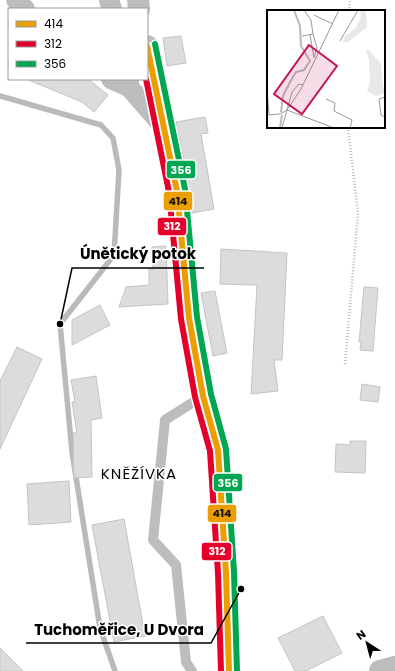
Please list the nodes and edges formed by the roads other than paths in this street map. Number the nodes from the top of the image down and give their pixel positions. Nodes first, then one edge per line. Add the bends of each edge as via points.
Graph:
1 (16, 0) edge
2 (24, 8) edge
3 (148, 51) edge
4 (116, 80) edge
5 (129, 83) edge
6 (163, 126) junction
7 (203, 396) junction
8 (395, 667) edge
9 (192, 671) edge
10 (229, 671) edge
11 (380, 671) edge

1 - 2 street
3 - 6 street
4 - 5 street
5 - 6 street
6 - 7 street via 177,191 189,318
7 - 9 lane via 165,420 153,540 176,566 186,662
7 - 10 street via 218,450
8 - 11 street

